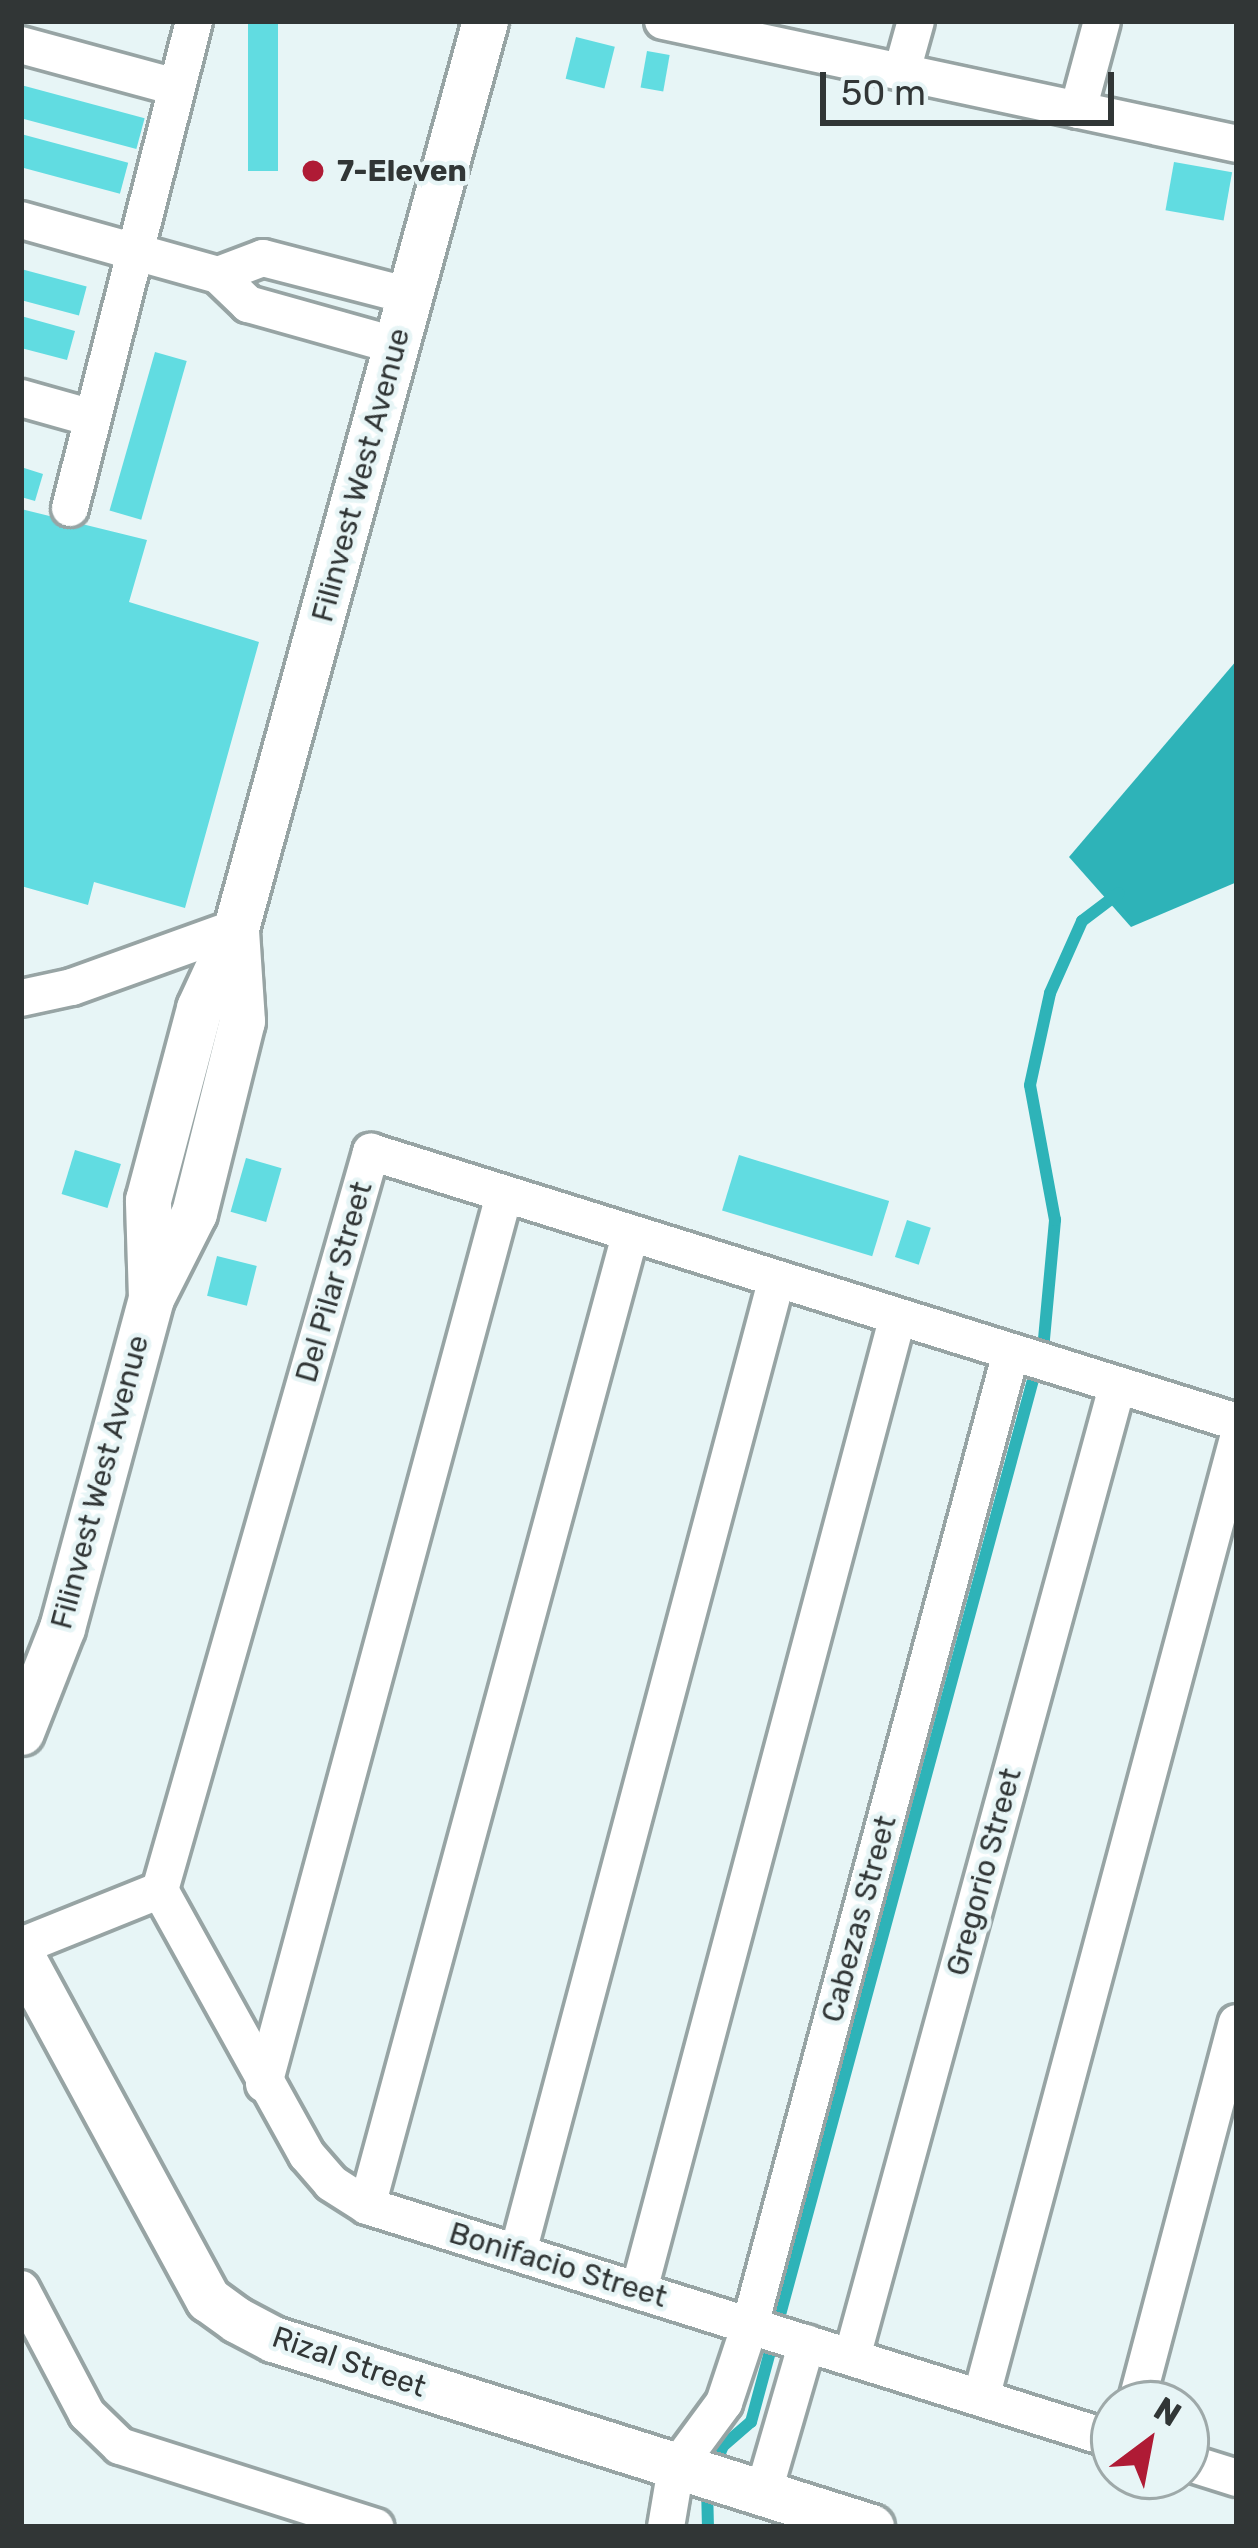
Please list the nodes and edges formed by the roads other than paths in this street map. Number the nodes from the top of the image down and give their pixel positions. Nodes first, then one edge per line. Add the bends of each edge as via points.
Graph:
1 (194, 21) edge
2 (485, 21) edge
3 (663, 21) edge
4 (916, 21) edge
5 (1102, 21) edge
6 (725, 27) edge
7 (21, 45) edge
8 (902, 70) junction
9 (176, 87) junction
10 (1078, 110) junction
11 (1237, 144) edge
12 (21, 220) edge
13 (134, 252) junction
14 (218, 275) junction
15 (410, 296) junction
16 (397, 346) junction
17 (21, 398) edge
18 (92, 418) junction
19 (70, 508) dead end
20 (236, 928) junction
21 (21, 998) edge
22 (504, 1195) junction
23 (630, 1235) junction
24 (776, 1282) junction
25 (897, 1320) junction
26 (1015, 1357) junction
27 (1117, 1387) junction
28 (1237, 1422) edge
29 (1237, 1442) edge
30 (21, 1732) edge
31 (160, 1890) junction
32 (21, 1951) edge
33 (1237, 2023) edge
34 (264, 2084) junction
35 (367, 2206) junction
36 (518, 2252) junction
37 (21, 2288) edge
38 (639, 2290) junction
39 (779, 2334) junction
40 (852, 2357) junction
41 (1142, 2380) edge
42 (981, 2398) junction
43 (1090, 2432) edge
44 (681, 2469) junction
45 (748, 2490) junction
46 (375, 2527) edge
47 (666, 2527) edge
48 (871, 2527) edge

1 - 9 street
2 - 15 street, Filinvest West Avenue
3 - 6 street
4 - 8 street
5 - 10 street
6 - 8 street
7 - 9 street
8 - 10 street
9 - 13 street
10 - 11 street
12 - 13 street
13 - 14 street
13 - 18 street
14 - 15 street via 263,258
14 - 16 street via 248,304
15 - 16 street, Filinvest West Avenue
16 - 20 street, Filinvest West Avenue
17 - 18 street
18 - 19 street
20 - 21 street via 72,988
20 - 30 street, Filinvest West Avenue via 199,1007 148,1200 151,1298 62,1628
22 - 23 street, Del Pilar Street
22 - 31 street, Del Pilar Street via 371,1152
22 - 34 street
23 - 24 street, Del Pilar Street
23 - 35 street
24 - 25 street, Del Pilar Street
24 - 36 street
25 - 26 street, Del Pilar Street
25 - 38 street
26 - 27 street, Del Pilar Street
26 - 39 street, Cabezas Street
27 - 28 street, Del Pilar Street
27 - 40 street, Gregorio Street
29 - 42 street
31 - 32 street
31 - 34 street, Bonifacio Street
32 - 44 street, Rizal Street via 208,2299 273,2339
33 - 41 street
34 - 35 street, Bonifacio Street via 331,2183
35 - 36 street, Bonifacio Street
36 - 38 street, Bonifacio Street
37 - 46 street via 87,2414 120,2446
38 - 39 street, Bonifacio Street
39 - 40 street, Bonifacio Street
39 - 44 street, Cabezas Street
39 - 45 street, Cabezas Street
40 - 42 street, Bonifacio Street
42 - 43 street, Bonifacio Street
44 - 45 street, Rizal Street
44 - 47 street
45 - 48 street, Rizal Street

